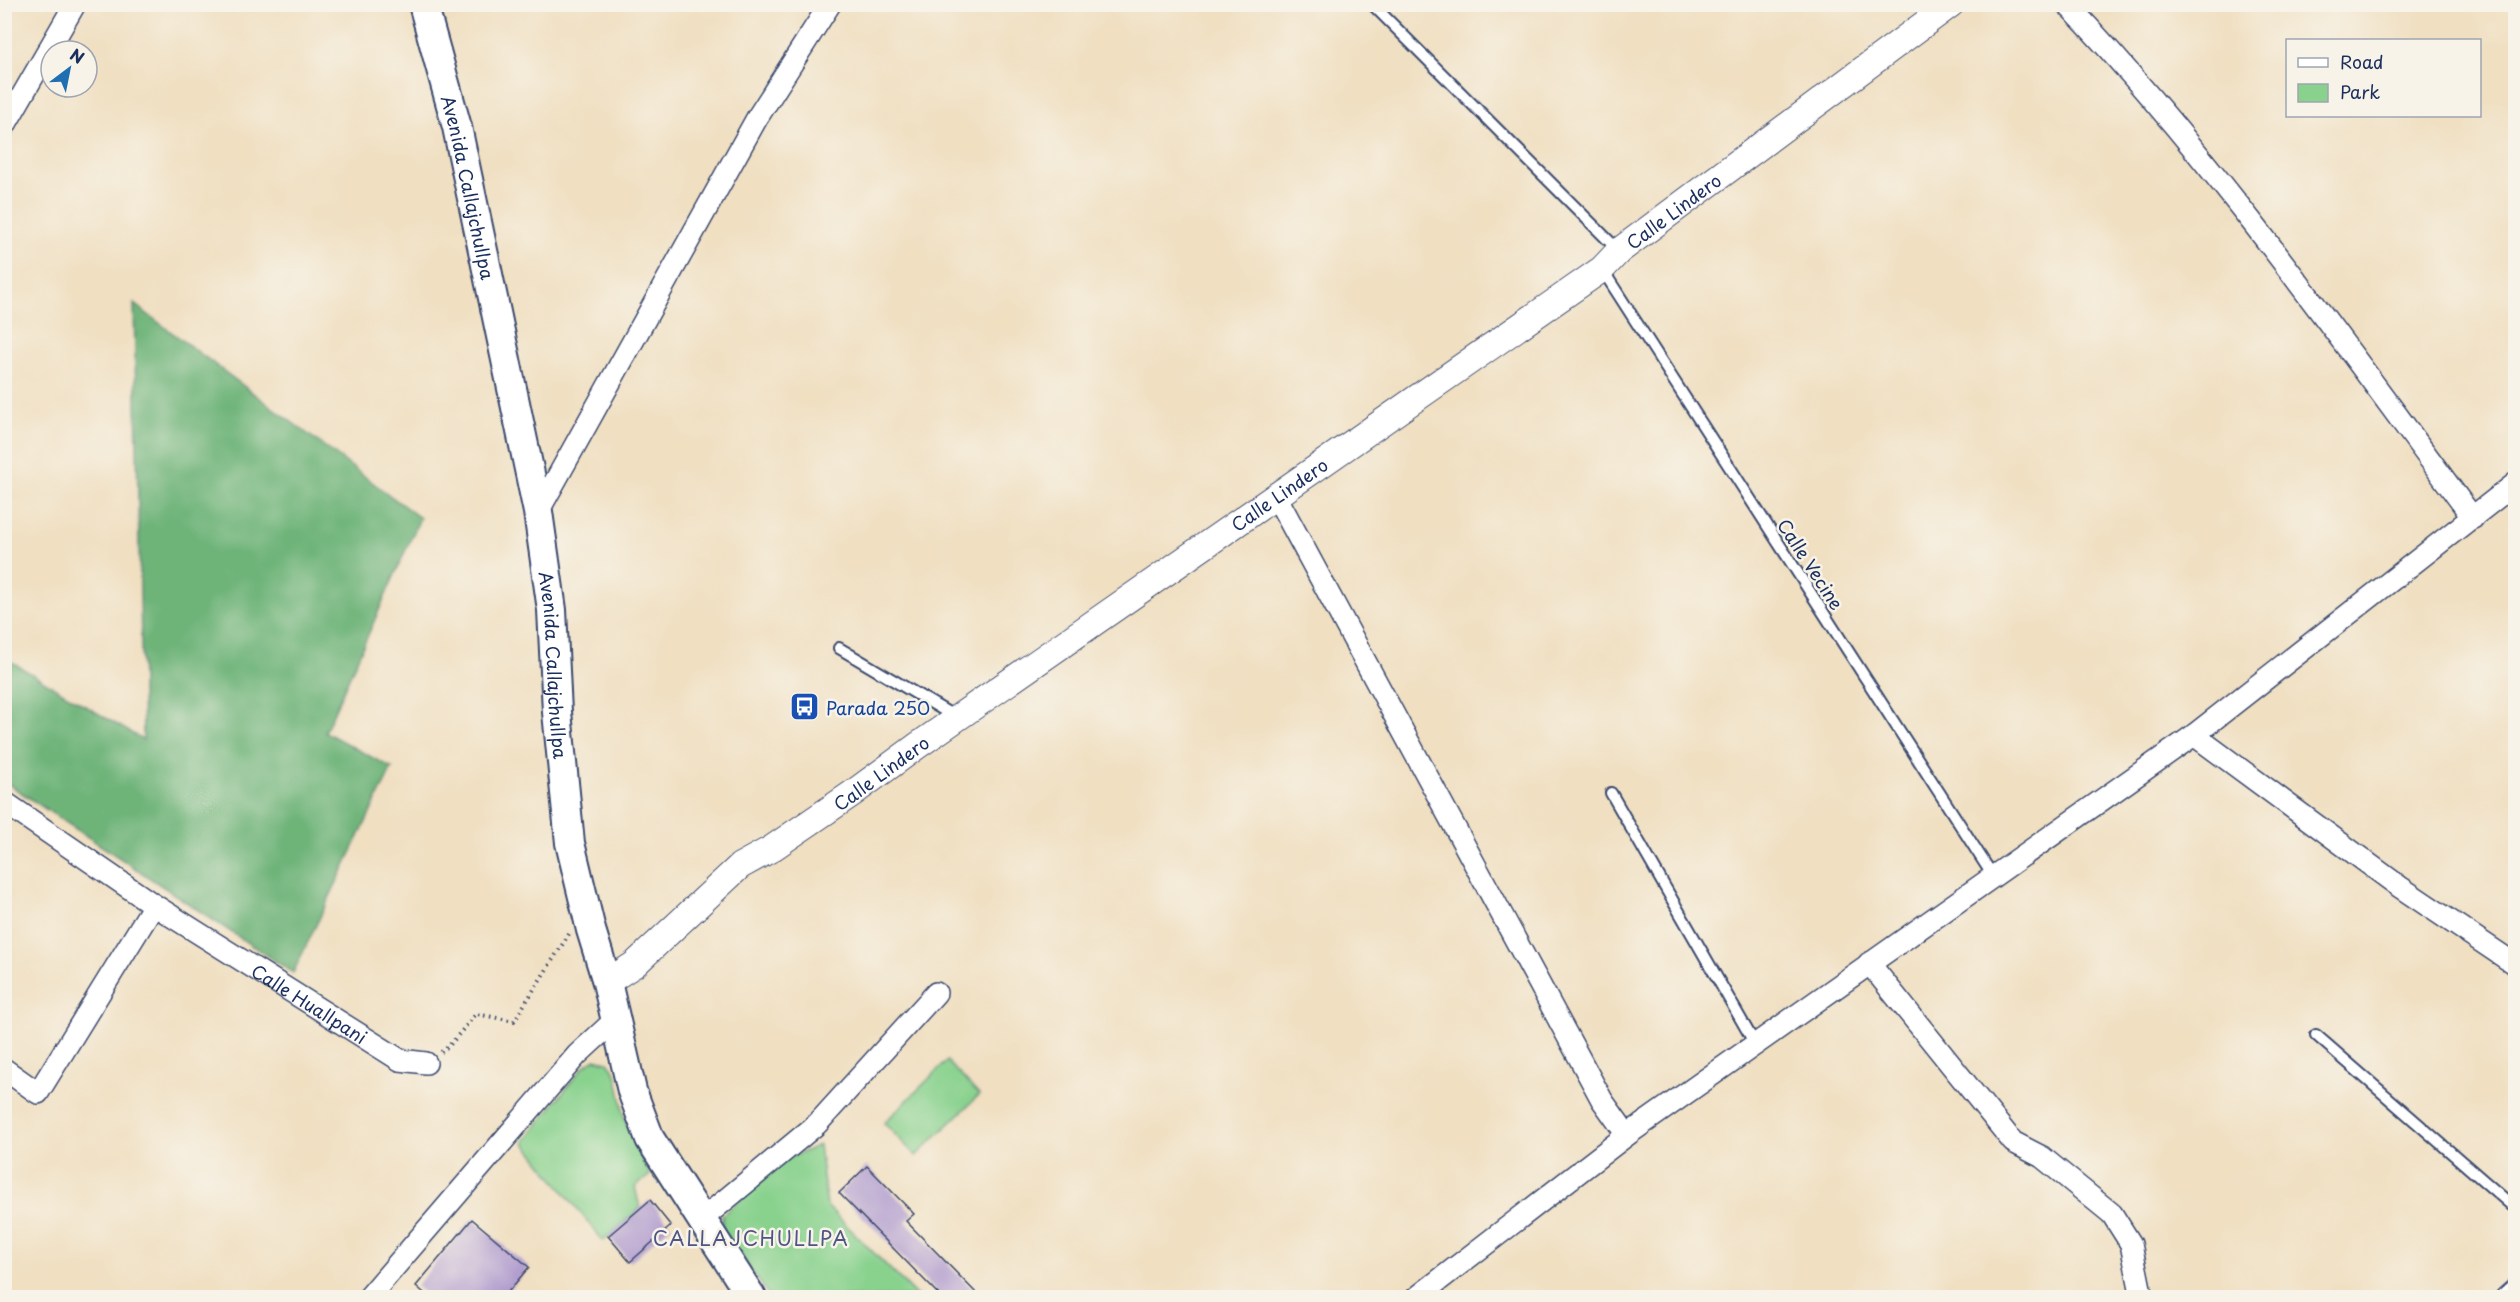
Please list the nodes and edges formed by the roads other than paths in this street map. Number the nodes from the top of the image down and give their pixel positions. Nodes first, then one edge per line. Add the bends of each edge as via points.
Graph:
1 (75, 4) edge
2 (423, 4) edge
3 (830, 4) edge
4 (1372, 4) edge
5 (1951, 4) edge
6 (2067, 4) edge
7 (4, 127) edge
8 (1611, 260) junction
9 (2516, 483) edge
10 (1276, 496) junction
11 (538, 512) junction
12 (2473, 518) junction
13 (839, 648) dead end
14 (957, 718) junction
15 (2194, 735) junction
16 (1611, 793) dead end
17 (4, 802) edge
18 (1993, 876) junction
19 (154, 905) junction
20 (1869, 963) junction
21 (2516, 965) edge
22 (607, 982) junction
23 (936, 993) dead end
24 (616, 1019) junction
25 (2316, 1035) dead end
26 (1755, 1044) junction
27 (426, 1063) road end
28 (4, 1070) edge
29 (1627, 1135) junction
30 (2516, 1209) edge
31 (701, 1220) junction
32 (2516, 1289) edge
33 (368, 1298) edge
34 (752, 1298) edge
35 (1416, 1298) edge
36 (2142, 1298) edge
37 (2506, 1298) edge

1 - 7 street
2 - 11 main road, Avenida Callajchullpa via 457,127
3 - 11 street via 757,118
4 - 8 lane, Calle Vecine
5 - 8 street, Calle Lindero
6 - 12 street via 2245,212
8 - 10 street, Calle Lindero
8 - 18 lane, Calle Vecine
9 - 12 street
10 - 14 street, Calle Lindero
10 - 29 street via 1602,1100
11 - 22 main road, Avenida Callajchullpa via 552,610 570,843
12 - 15 street
13 - 14 lane
14 - 22 street, Calle Lindero via 771,849 740,866 635,964
15 - 18 street
15 - 21 street via 2400,887
16 - 26 lane
17 - 19 street, Calle Huallpani
18 - 20 street
19 - 27 street, Calle Huallpani via 400,1060
19 - 28 street via 38,1094
20 - 26 street
20 - 36 street via 2013,1142 2042,1157 2112,1214 2131,1244
22 - 24 main road, Avenida Callajchullpa
23 - 31 street via 817,1124
24 - 31 main road, Avenida Callajchullpa via 632,1091 650,1139
24 - 33 street via 577,1055
25 - 30 lane
26 - 29 street
29 - 35 street
31 - 34 main road, Avenida Callajchullpa
32 - 37 street

